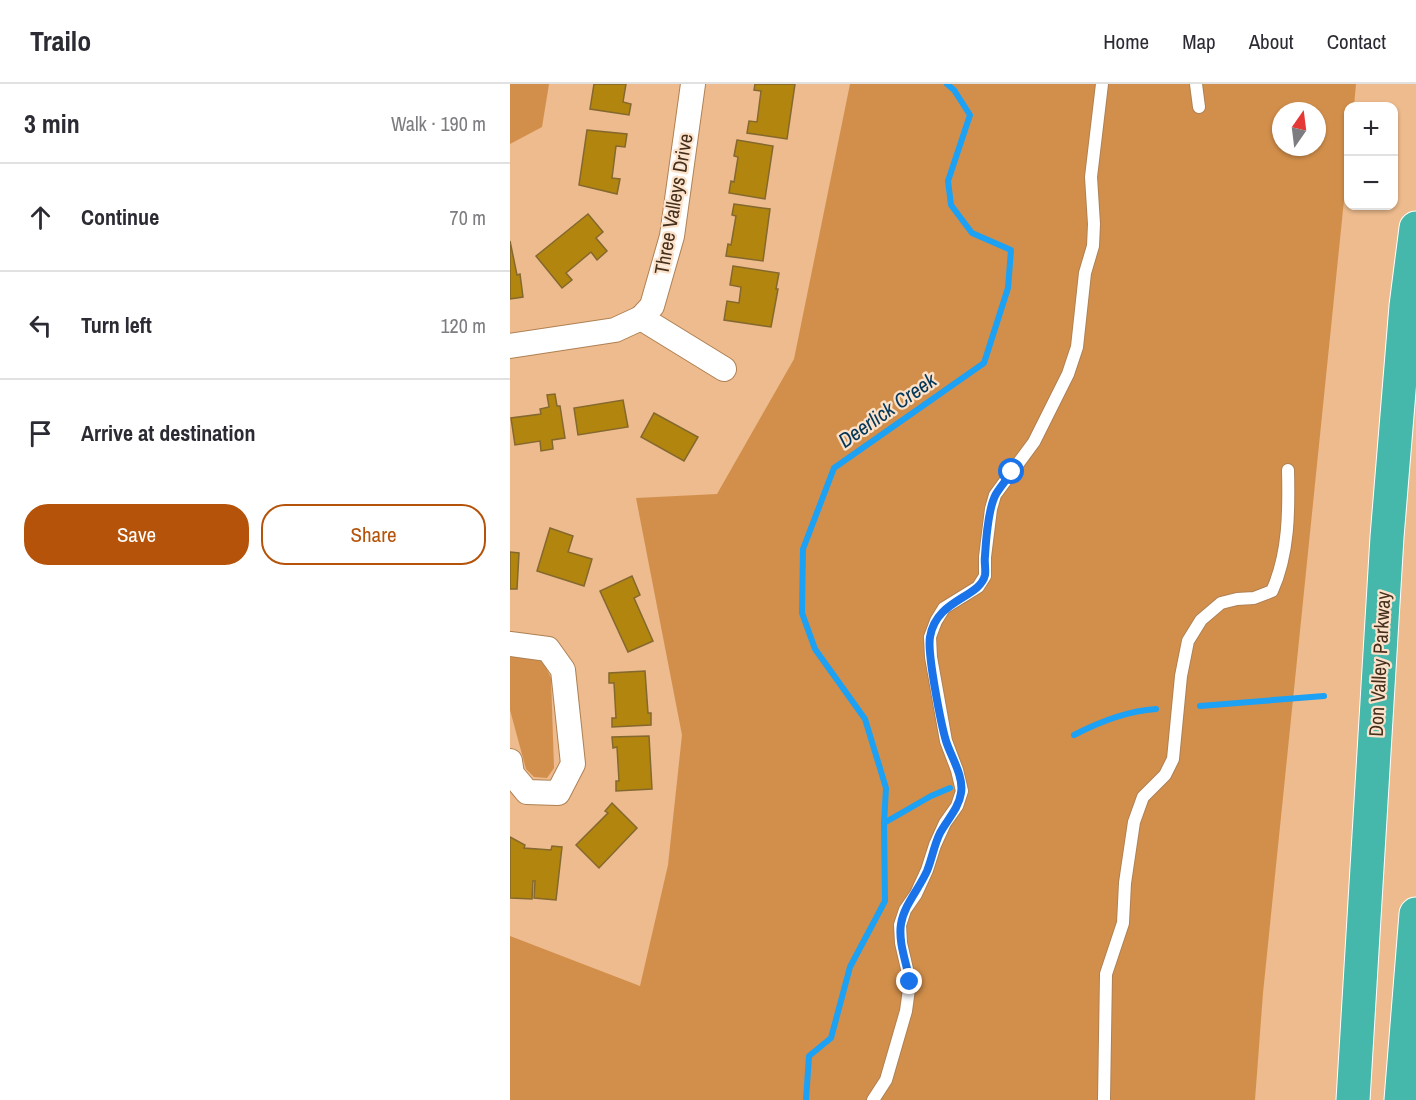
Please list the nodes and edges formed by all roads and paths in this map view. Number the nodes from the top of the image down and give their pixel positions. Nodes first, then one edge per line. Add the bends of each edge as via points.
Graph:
1 (693, 84) edge
2 (1102, 84) edge
3 (1196, 84) edge
4 (1199, 107) dead end
5 (1416, 228) edge
6 (641, 318) junction
7 (510, 346) edge
8 (724, 369) dead end
9 (1288, 470) dead end
10 (510, 644) edge
11 (510, 761) edge
12 (1416, 914) edge
13 (873, 1100) edge
14 (1104, 1100) edge
15 (1353, 1100) edge
16 (1401, 1100) edge

1 - 6 street, Three Valleys Drive via 672,236 652,306
2 - 13 lane via 1091,177 1093,246 1085,273 1077,347 1034,442 995,495 985,576 978,587 944,608 930,638 946,741 962,791 900,925 910,982 906,1011 886,1080
3 - 4 lane
5 - 15 highway, Don Valley Parkway via 1387,537
6 - 7 street via 615,330
6 - 8 street
9 - 14 lane via 1289,507 1278,578 1272,591 1221,603 1201,620 1188,641 1173,759 1165,775 1143,798 1134,822 1123,923 1106,974
10 - 11 street via 548,649 563,670 573,764 558,793 527,792 512,774
12 - 16 highway

